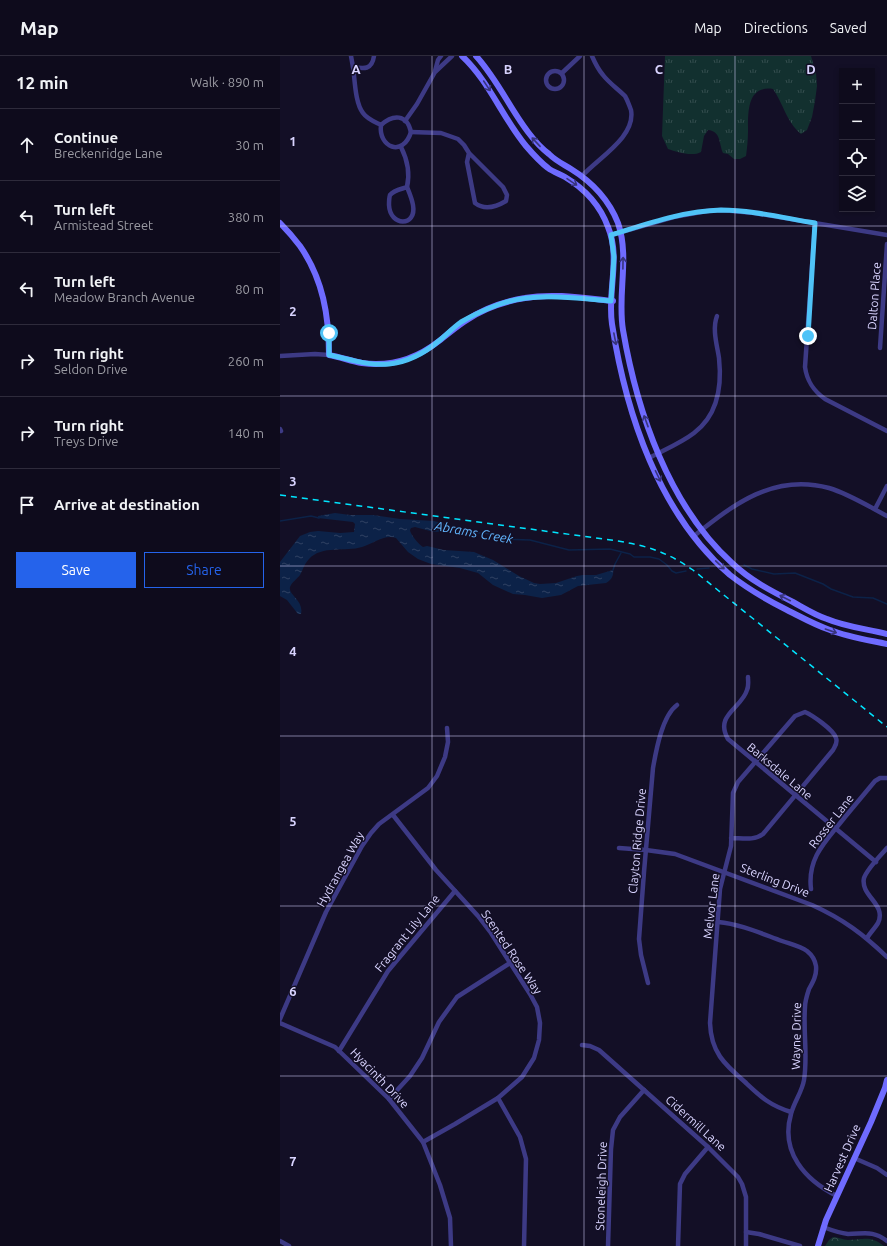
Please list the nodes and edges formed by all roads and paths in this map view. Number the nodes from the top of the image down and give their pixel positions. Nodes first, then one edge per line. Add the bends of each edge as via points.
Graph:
1 (351, 56) edge
2 (374, 56) edge
3 (441, 56) edge
4 (452, 56) edge
5 (462, 56) edge
6 (476, 56) edge
7 (580, 56) edge
8 (592, 56) edge
9 (353, 67) junction
10 (435, 72) junction
11 (562, 73) junction
12 (405, 121) junction
13 (381, 125) junction
14 (411, 132) junction
15 (401, 147) junction
16 (469, 153) junction
17 (582, 176) junction
18 (407, 187) junction
19 (280, 223) edge
20 (815, 223) junction
21 (621, 232) junction
22 (611, 235) junction
23 (887, 235) edge
24 (887, 244) edge
25 (611, 301) junction
26 (621, 302) junction
27 (717, 316) dead end
28 (880, 348) dead end
29 (329, 355) junction
30 (280, 356) edge
31 (887, 431) edge
32 (658, 453) junction
33 (649, 458) junction
34 (887, 486) edge
35 (875, 509) junction
36 (887, 516) edge
37 (702, 530) junction
38 (694, 536) junction
39 (887, 634) edge
40 (887, 644) edge
41 (748, 677) dead end
42 (677, 705) dead end
43 (446, 728) dead end
44 (755, 763) junction
45 (887, 778) edge
46 (795, 796) junction
47 (393, 815) junction
48 (836, 829) junction
49 (731, 838) junction
50 (619, 848) dead end
51 (887, 848) edge
52 (646, 850) junction
53 (876, 862) junction
54 (724, 872) junction
55 (811, 889) dead end
56 (455, 891) junction
57 (718, 922) junction
58 (867, 938) junction
59 (887, 957) edge
60 (510, 963) junction
61 (648, 983) dead end
62 (280, 1019) edge
63 (280, 1023) edge
64 (582, 1045) dead end
65 (339, 1051) junction
66 (887, 1080) edge
67 (644, 1090) junction
68 (498, 1098) junction
69 (389, 1099) junction
70 (791, 1112) junction
71 (423, 1142) junction
72 (708, 1147) junction
73 (854, 1158) junction
74 (887, 1175) edge
75 (837, 1196) junction
76 (823, 1227) junction
77 (746, 1232) junction
78 (887, 1241) edge
79 (280, 1242) edge
80 (289, 1246) edge
81 (451, 1246) edge
82 (524, 1246) edge
83 (608, 1246) edge
84 (678, 1246) edge
85 (746, 1246) edge
86 (800, 1246) edge
87 (818, 1246) edge

1 - 9 street
2 - 9 street via 368,67
3 - 10 street
4 - 10 street
5 -> 22 main road via 479,75 525,145 548,168 578,186 593,200
17 -> 6 main road via 551,157 529,133
7 - 11 street
8 - 17 street via 603,75 627,100 632,115 630,127 622,140
9 - 13 street via 358,102 363,113
10 - 12 street
11 - 11 street via 563,85 555,89 549,86 546,80 549,73 555,70
12 - 13 street via 393,117
12 - 14 street
13 - 15 street via 381,135 386,143
14 - 15 street
14 - 16 street via 450,135 458,139
15 - 18 street via 408,174
16 - 16 street via 503,187 507,195 506,201 490,207 475,203 467,162
17 - 21 main road via 607,201
18 - 18 street via 393,192 389,201 389,210 394,218 402,222 407,221 413,214 413,204
19 - 29 main road via 306,255 321,288 328,322
20 - 21 street via 722,210 674,216
20 - 23 street
20 - 31 street via 805,367 807,377 816,392 825,399
21 - 22 street
26 -> 21 main road via 624,260
22 - 25 main road via 614,257
24 - 28 street, Dalton Place
25 - 26 main road
25 - 29 main road via 554,296 513,300 472,316 450,330 429,349 397,362 367,363
25 -> 33 main road via 611,322 626,391
32 -> 26 main road via 638,394 623,332
27 - 32 street via 715,327 720,379 718,396 712,412 688,438
29 - 30 street
32 - 33 street
32 - 37 main road via 676,490
33 -> 38 main road via 670,501
34 - 35 street
35 - 36 street
35 - 37 street via 830,488 784,486 753,494
37 - 38 street
39 -> 37 main road via 827,619 768,589 731,562
38 -> 40 main road via 703,549 730,575 769,601 829,630
41 - 44 street, Barksdale Lane via 745,695 728,715 724,728 730,743
42 - 52 street, Clayton Ridge Drive via 666,720 653,768
43 - 47 street, Hydrangea Way via 448,742 437,776 428,788
44 - 46 street, Barksdale Lane
44 - 46 street, Melvor Lane via 797,714 806,713 830,730 836,737 836,746
44 - 49 street, Melvor Lane via 734,789
45 - 48 street, Rosser Lane via 875,781
46 - 48 street, Barksdale Lane
46 - 49 street, Melvor Lane via 762,835 752,838
47 - 56 street, Scented Rose Way
47 - 62 street, Hydrangea Way via 379,824 362,846 326,912
48 - 53 street, Barksdale Lane
48 - 55 street, Rosser Lane via 820,847 810,879
49 - 54 street, Melvor Lane
50 - 52 street, Sterling Drive
51 - 53 street
52 - 54 street, Sterling Drive via 675,854
52 - 61 street, Clayton Ridge Drive via 639,939
53 - 58 street via 866,874 864,885 879,906 880,918
54 - 57 street, Melvor Lane
54 - 58 street, Sterling Drive via 827,912
56 - 60 street, Scented Rose Way via 491,933
56 - 65 street, Fragrant Lily Lane via 388,971
57 - 70 street, Melvor Lane via 710,1023 713,1044 723,1063 762,1098
57 - 70 street, Wayne Drive via 741,926 797,946 810,953 816,965 816,976 807,994 805,1008 804,1081
58 - 59 street, Sterling Drive
60 - 68 street, Scented Rose Way via 536,1007 540,1023 539,1040 534,1058 522,1077
60 - 69 street via 457,997 410,1076
63 - 65 street, Hyacinth Drive
64 - 67 street, Cidermill Lane via 599,1050
65 - 69 street, Hyacinth Drive
66 - 73 main road, Harvest Drive
67 - 72 street, Cidermill Lane
67 - 83 street, Stoneleigh Drive via 620,1117 614,1130 611,1149
68 - 71 street, Scented Rose Way
68 - 82 street via 520,1137 526,1159
69 - 71 street, Hyacinth Drive
70 - 75 street, Wayne Drive via 788,1138 796,1160 818,1185
71 - 81 street, Hyacinth Drive via 450,1218
72 - 77 street, Cidermill Lane via 736,1173 742,1184 746,1197
72 - 84 street via 685,1174 680,1184
73 - 74 street
73 - 75 main road, Harvest Drive
75 - 76 main road, Harvest Drive
76 - 78 street via 847,1234 871,1233
76 - 87 main road, Harvest Drive
77 - 85 street, Cidermill Lane
77 - 86 street
79 - 80 street

